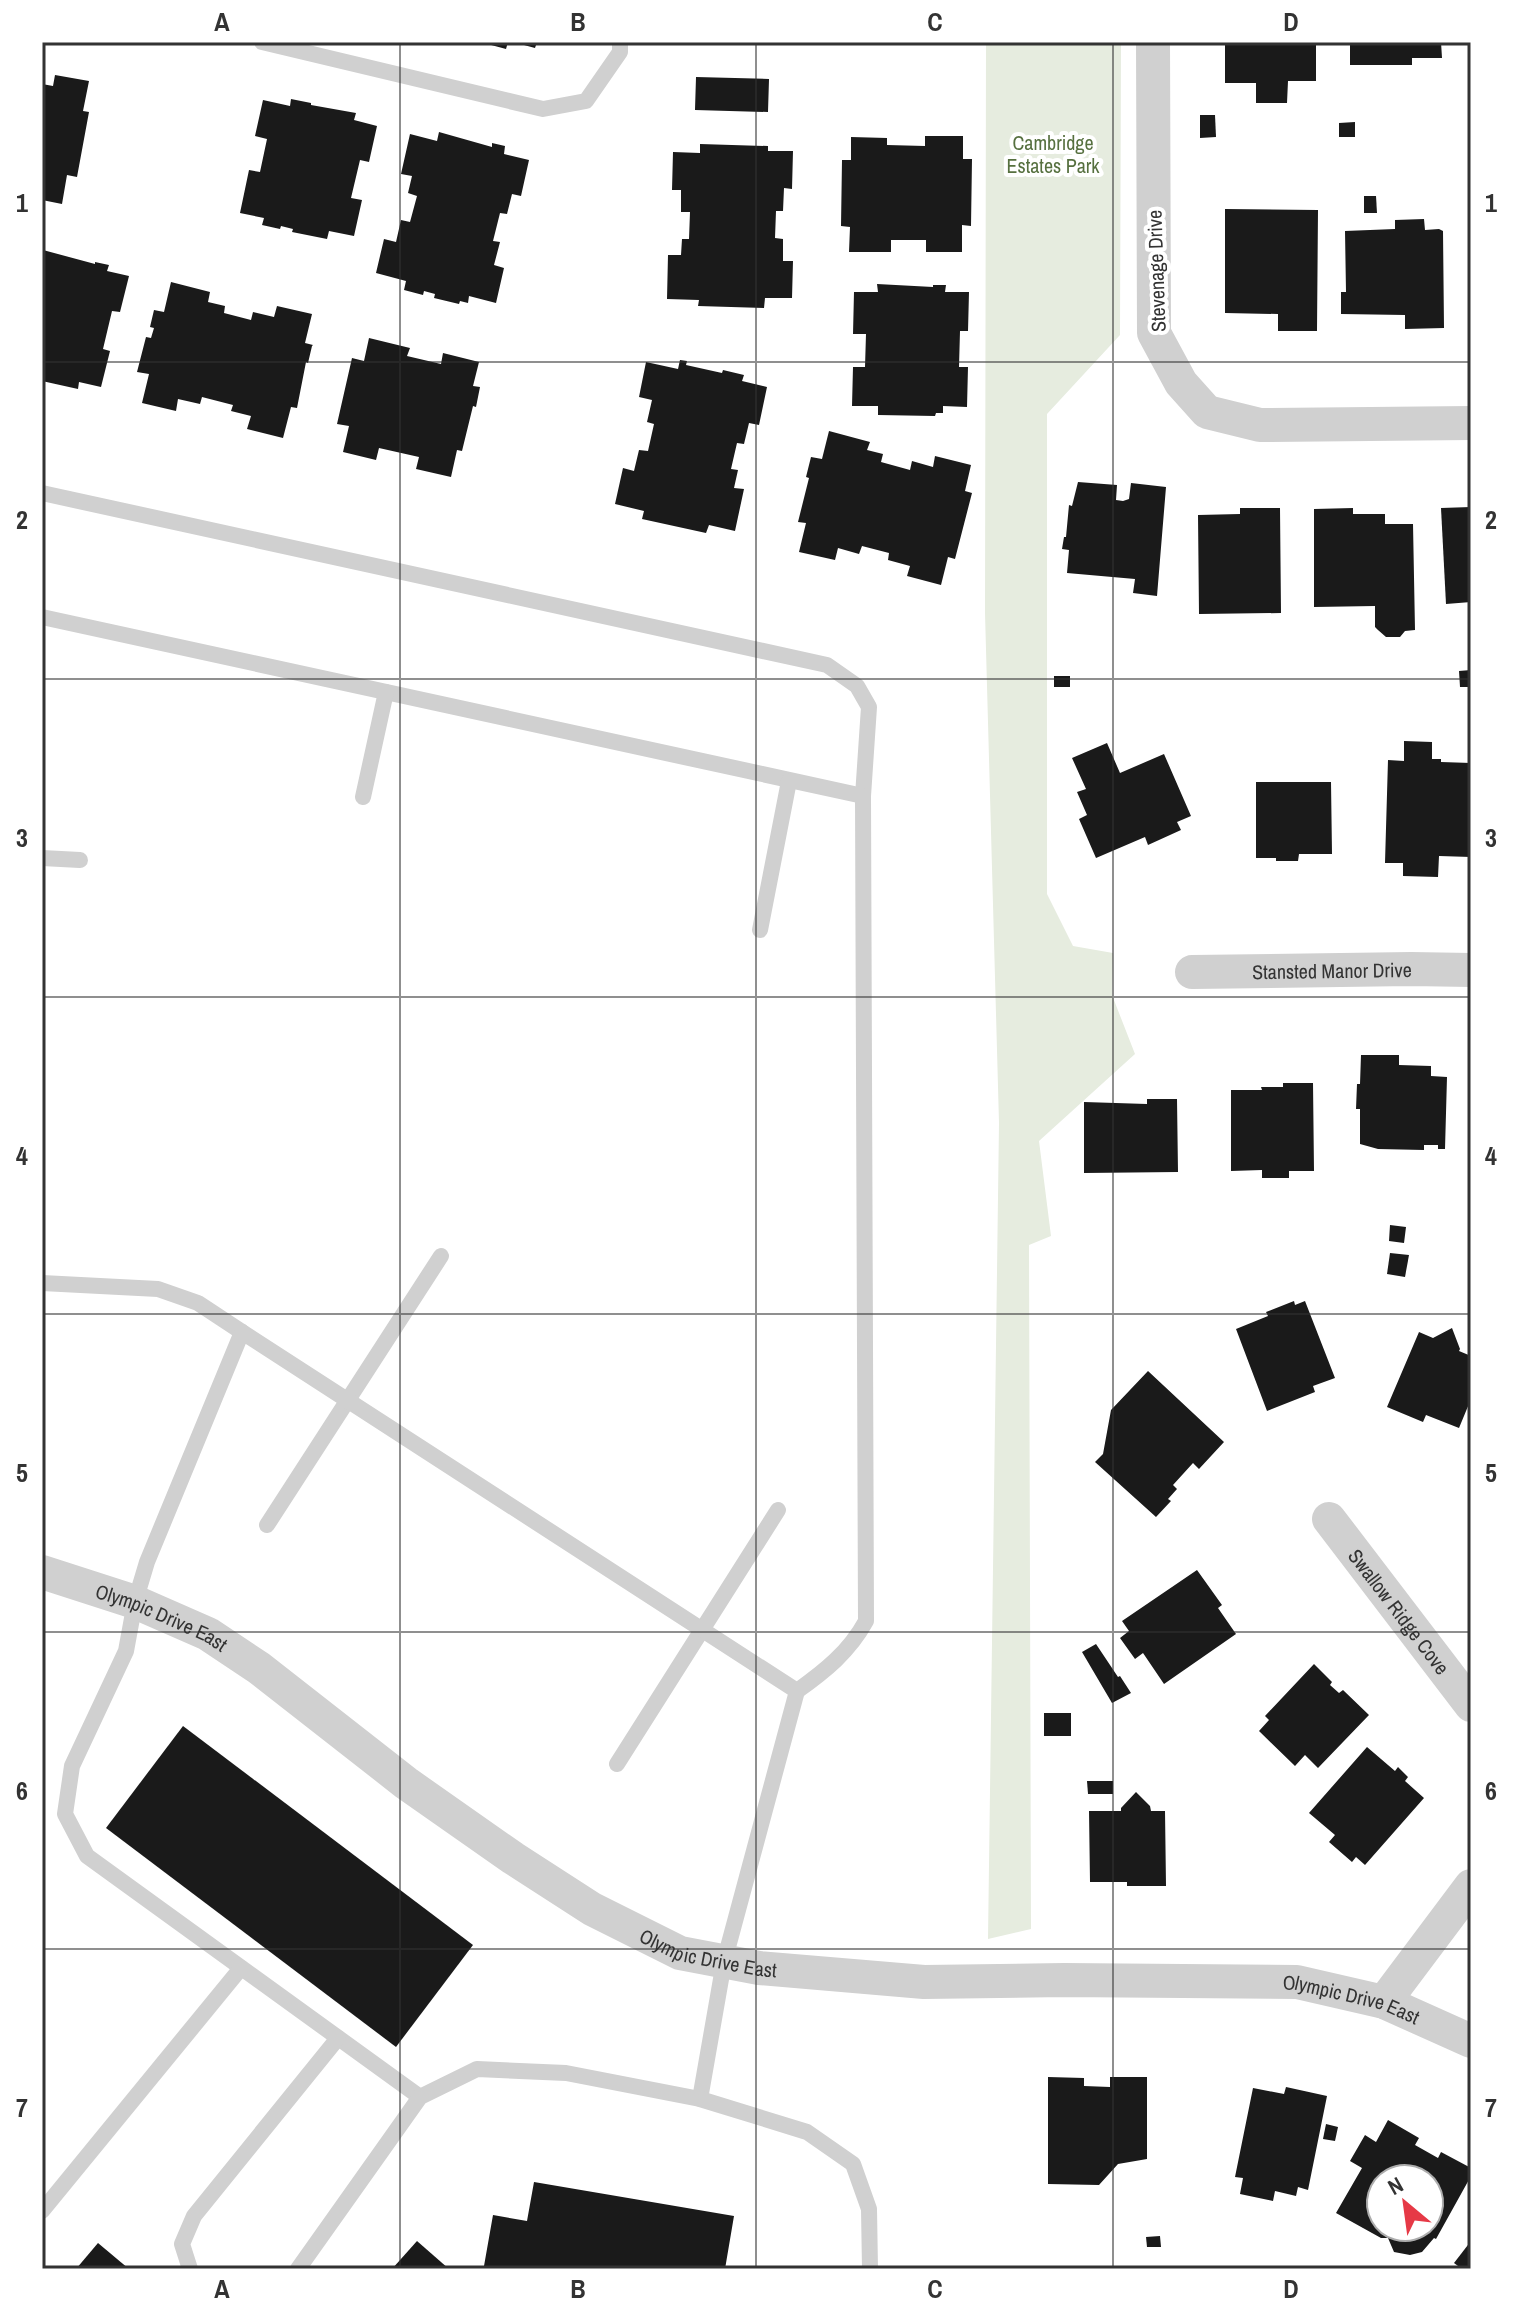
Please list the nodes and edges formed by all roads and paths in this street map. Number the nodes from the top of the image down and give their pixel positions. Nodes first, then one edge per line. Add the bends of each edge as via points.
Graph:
1 (262, 42) edge
2 (620, 42) edge
3 (1153, 42) edge
4 (1471, 423) edge
5 (42, 493) edge
6 (42, 617) edge
7 (386, 692) junction
8 (789, 781) junction
9 (863, 796) junction
10 (363, 797) dead end
11 (42, 858) edge
12 (80, 860) dead end
13 (760, 930) dead end
14 (1471, 970) edge
15 (1192, 972) dead end
16 (441, 1256) dead end
17 (42, 1283) edge
18 (242, 1332) junction
19 (347, 1399) junction
20 (778, 1510) dead end
21 (1329, 1519) dead end
22 (267, 1525) dead end
23 (42, 1572) edge
24 (135, 1602) junction
25 (701, 1629) junction
26 (797, 1691) junction
27 (1471, 1705) edge
28 (617, 1764) dead end
29 (1471, 1886) edge
30 (724, 1962) junction
31 (241, 1968) junction
32 (1384, 2002) junction
33 (338, 2038) junction
34 (1471, 2041) edge
35 (420, 2097) junction
36 (700, 2099) junction
37 (42, 2211) edge
38 (190, 2269) edge
39 (298, 2269) edge
40 (870, 2269) edge

1 - 2 lane via 543,109 586,101 620,52
3 - 4 street, Stevenage Drive via 1154,333 1181,383 1207,412 1260,425
5 - 9 lane via 827,665 857,686 869,707
6 - 7 lane
7 - 8 lane
7 - 10 lane
8 - 9 lane
8 - 13 lane
9 - 26 lane via 866,1621 831,1666
11 - 12 lane
14 - 15 street, Stansted Manor Drive
16 - 19 lane
17 - 18 lane via 158,1289 198,1303
18 - 19 lane
18 - 24 lane
19 - 22 lane
19 - 25 lane
20 - 25 lane
21 - 27 street, Swallow Ridge Cove
23 - 24 street, Olympic Drive East
24 - 30 street, Olympic Drive East via 208,1634 246,1659 406,1783 592,1909 680,1953
24 - 31 lane via 126,1651 72,1766 65,1814 87,1856
25 - 26 lane
25 - 28 lane
26 - 30 lane
29 - 32 street
30 - 32 street, Olympic Drive East via 924,1982 1297,1982
30 - 36 lane
31 - 33 lane
31 - 37 lane
32 - 34 street, Olympic Drive East
33 - 35 lane
33 - 38 lane via 194,2216 182,2244
35 - 36 lane via 477,2069 566,2073
35 - 39 lane
36 - 40 lane via 807,2132 853,2164 869,2209

